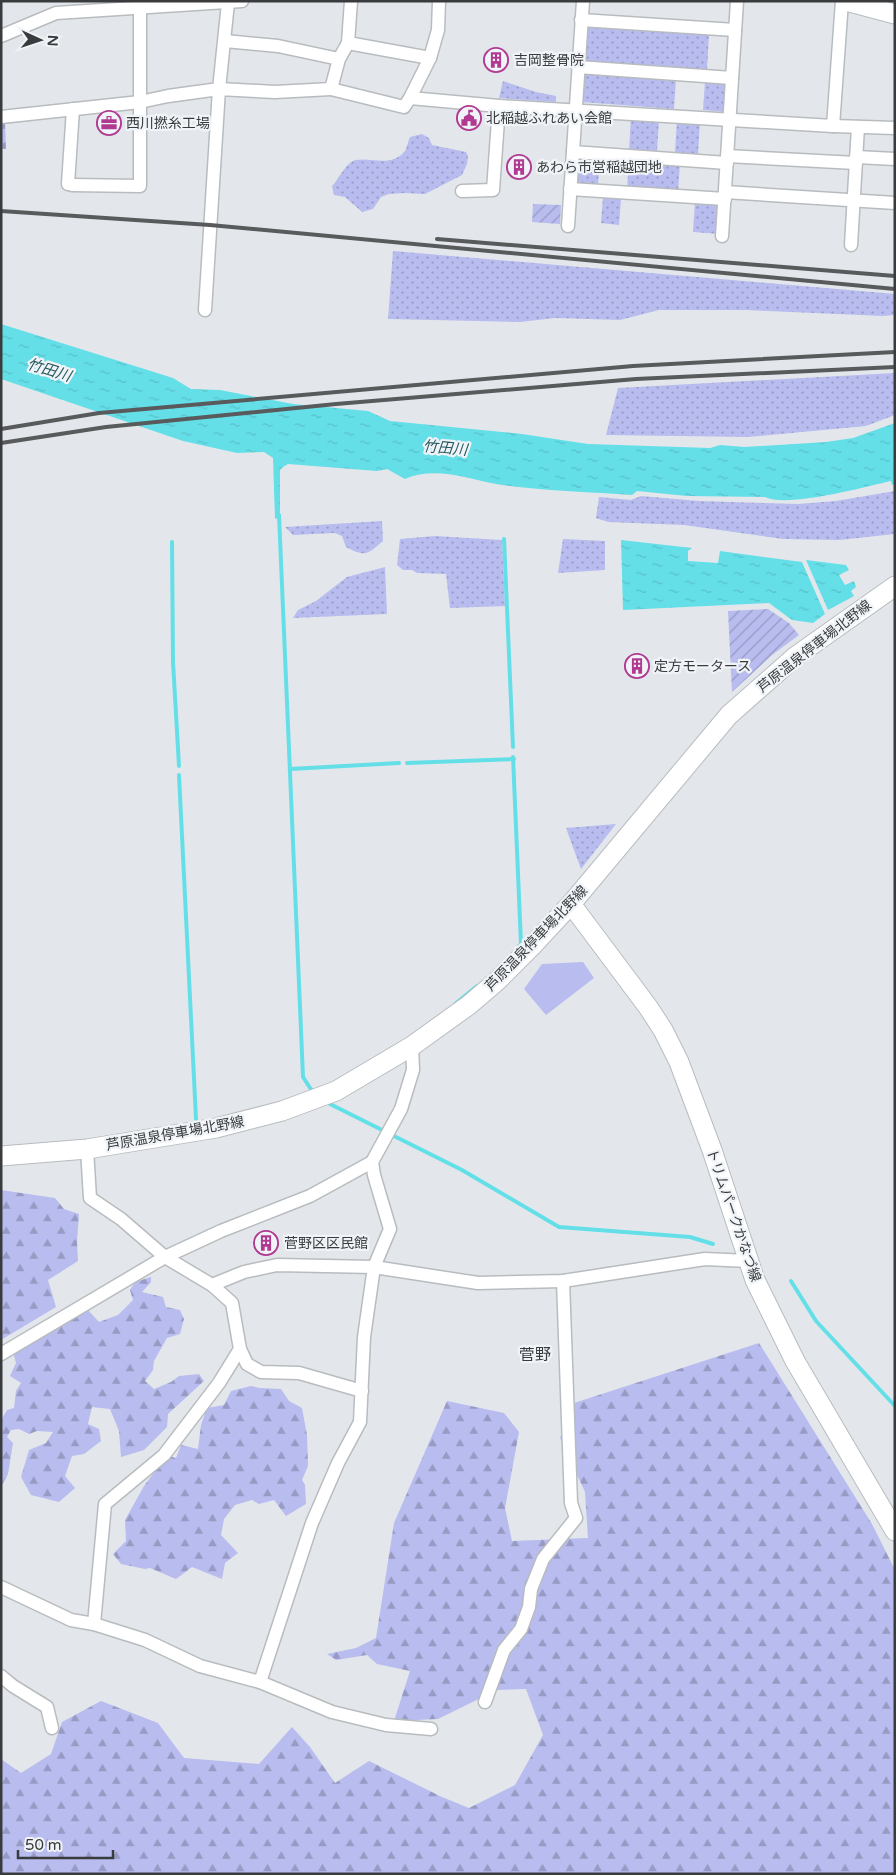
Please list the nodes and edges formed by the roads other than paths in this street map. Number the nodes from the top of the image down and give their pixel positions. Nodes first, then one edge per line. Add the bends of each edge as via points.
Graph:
1 (242, 1) edge
2 (351, 1) edge
3 (439, 1) edge
4 (583, 1) edge
5 (737, 1) edge
6 (842, 1) edge
7 (846, 1) edge
8 (228, 3) junction
9 (118, 5) edge
10 (140, 8) junction
11 (895, 14) edge
12 (581, 20) junction
13 (735, 30) junction
14 (1, 36) edge
15 (225, 41) junction
16 (348, 43) junction
17 (430, 58) junction
18 (338, 59) junction
19 (578, 67) junction
20 (732, 78) junction
21 (220, 90) junction
22 (331, 90) junction
23 (410, 98) junction
24 (140, 102) junction
25 (499, 106) junction
26 (73, 109) junction
27 (576, 110) junction
28 (1, 117) edge
29 (729, 119) junction
30 (833, 126) junction
31 (858, 127) junction
32 (895, 128) edge
33 (573, 152) junction
34 (894, 155) edge
35 (727, 159) junction
36 (856, 160) junction
37 (570, 190) junction
38 (462, 191) dead end
39 (725, 196) junction
40 (854, 200) junction
41 (895, 203) edge
42 (568, 226) dead end
43 (722, 236) dead end
44 (851, 245) dead end
45 (205, 310) dead end
46 (895, 586) edge
47 (571, 904) junction
48 (412, 1046) junction
49 (87, 1149) junction
50 (1, 1156) edge
51 (372, 1162) junction
52 (165, 1257) junction
53 (748, 1261) junction
54 (374, 1267) junction
55 (563, 1282) junction
56 (212, 1285) junction
57 (240, 1349) junction
58 (1, 1354) edge
59 (362, 1391) junction
60 (895, 1531) edge
61 (1, 1587) edge
62 (94, 1624) junction
63 (1, 1676) edge
64 (260, 1682) junction
65 (485, 1702) dead end
66 (52, 1728) dead end
67 (431, 1729) dead end

1 - 8 street
2 - 16 street
3 - 17 street via 438,30
4 - 12 street
5 - 13 street
6 - 30 street
7 - 11 main road
8 - 10 street
8 - 15 street
9 - 10 street
9 - 14 street via 56,13
10 - 24 street
12 - 13 street
12 - 19 street
13 - 20 street
15 - 18 street via 278,46
15 - 21 street
16 - 17 street
16 - 18 street
17 - 23 street
18 - 22 street
19 - 20 street
19 - 27 street
20 - 29 street
21 - 22 street
21 - 24 street
21 - 45 street
22 - 23 street via 404,107
23 - 25 street
24 - 26 street
24 - 26 street via 140,186 70,184
25 - 27 street
25 - 38 street via 493,190
26 - 28 street
27 - 29 street
27 - 33 street
29 - 30 street
29 - 35 street
30 - 31 street
31 - 32 street
31 - 36 street
33 - 35 street
33 - 37 street
34 - 36 street
35 - 36 street
35 - 39 street
36 - 40 street
37 - 39 street
37 - 42 street
39 - 40 street
39 - 43 street
40 - 41 street
40 - 44 street
46 - 47 main road, 芦原温泉停車場北野線 via 796,656 729,715
47 - 48 main road, 芦原温泉停車場北野線 via 497,981
47 - 53 main road, トリムパークかなづ線 via 648,1007 679,1062
48 - 49 main road, 芦原温泉停車場北野線 via 336,1090 282,1111 216,1128
48 - 51 street via 412,1070 401,1109
49 - 50 main road, 芦原温泉停車場北野線
49 - 52 street via 90,1198
51 - 52 street via 310,1196
51 - 54 street via 390,1229
52 - 56 street
52 - 58 street
53 - 55 street via 705,1259
53 - 60 main road, トリムパークかなづ線 via 795,1361
54 - 55 street via 478,1282
54 - 56 street via 277,1265 244,1272
54 - 59 street via 364,1337
55 - 65 street via 571,1503 576,1518 543,1559 530,1589 529,1607 521,1629 504,1650
56 - 57 street via 232,1303
57 - 59 street via 247,1364 262,1372 299,1373
57 - 62 street via 219,1383 164,1454 106,1504
59 - 64 street via 360,1422 312,1523
61 - 62 street via 71,1620
62 - 64 street via 145,1640 200,1666
63 - 66 street via 47,1707
64 - 67 street via 332,1712 386,1725

